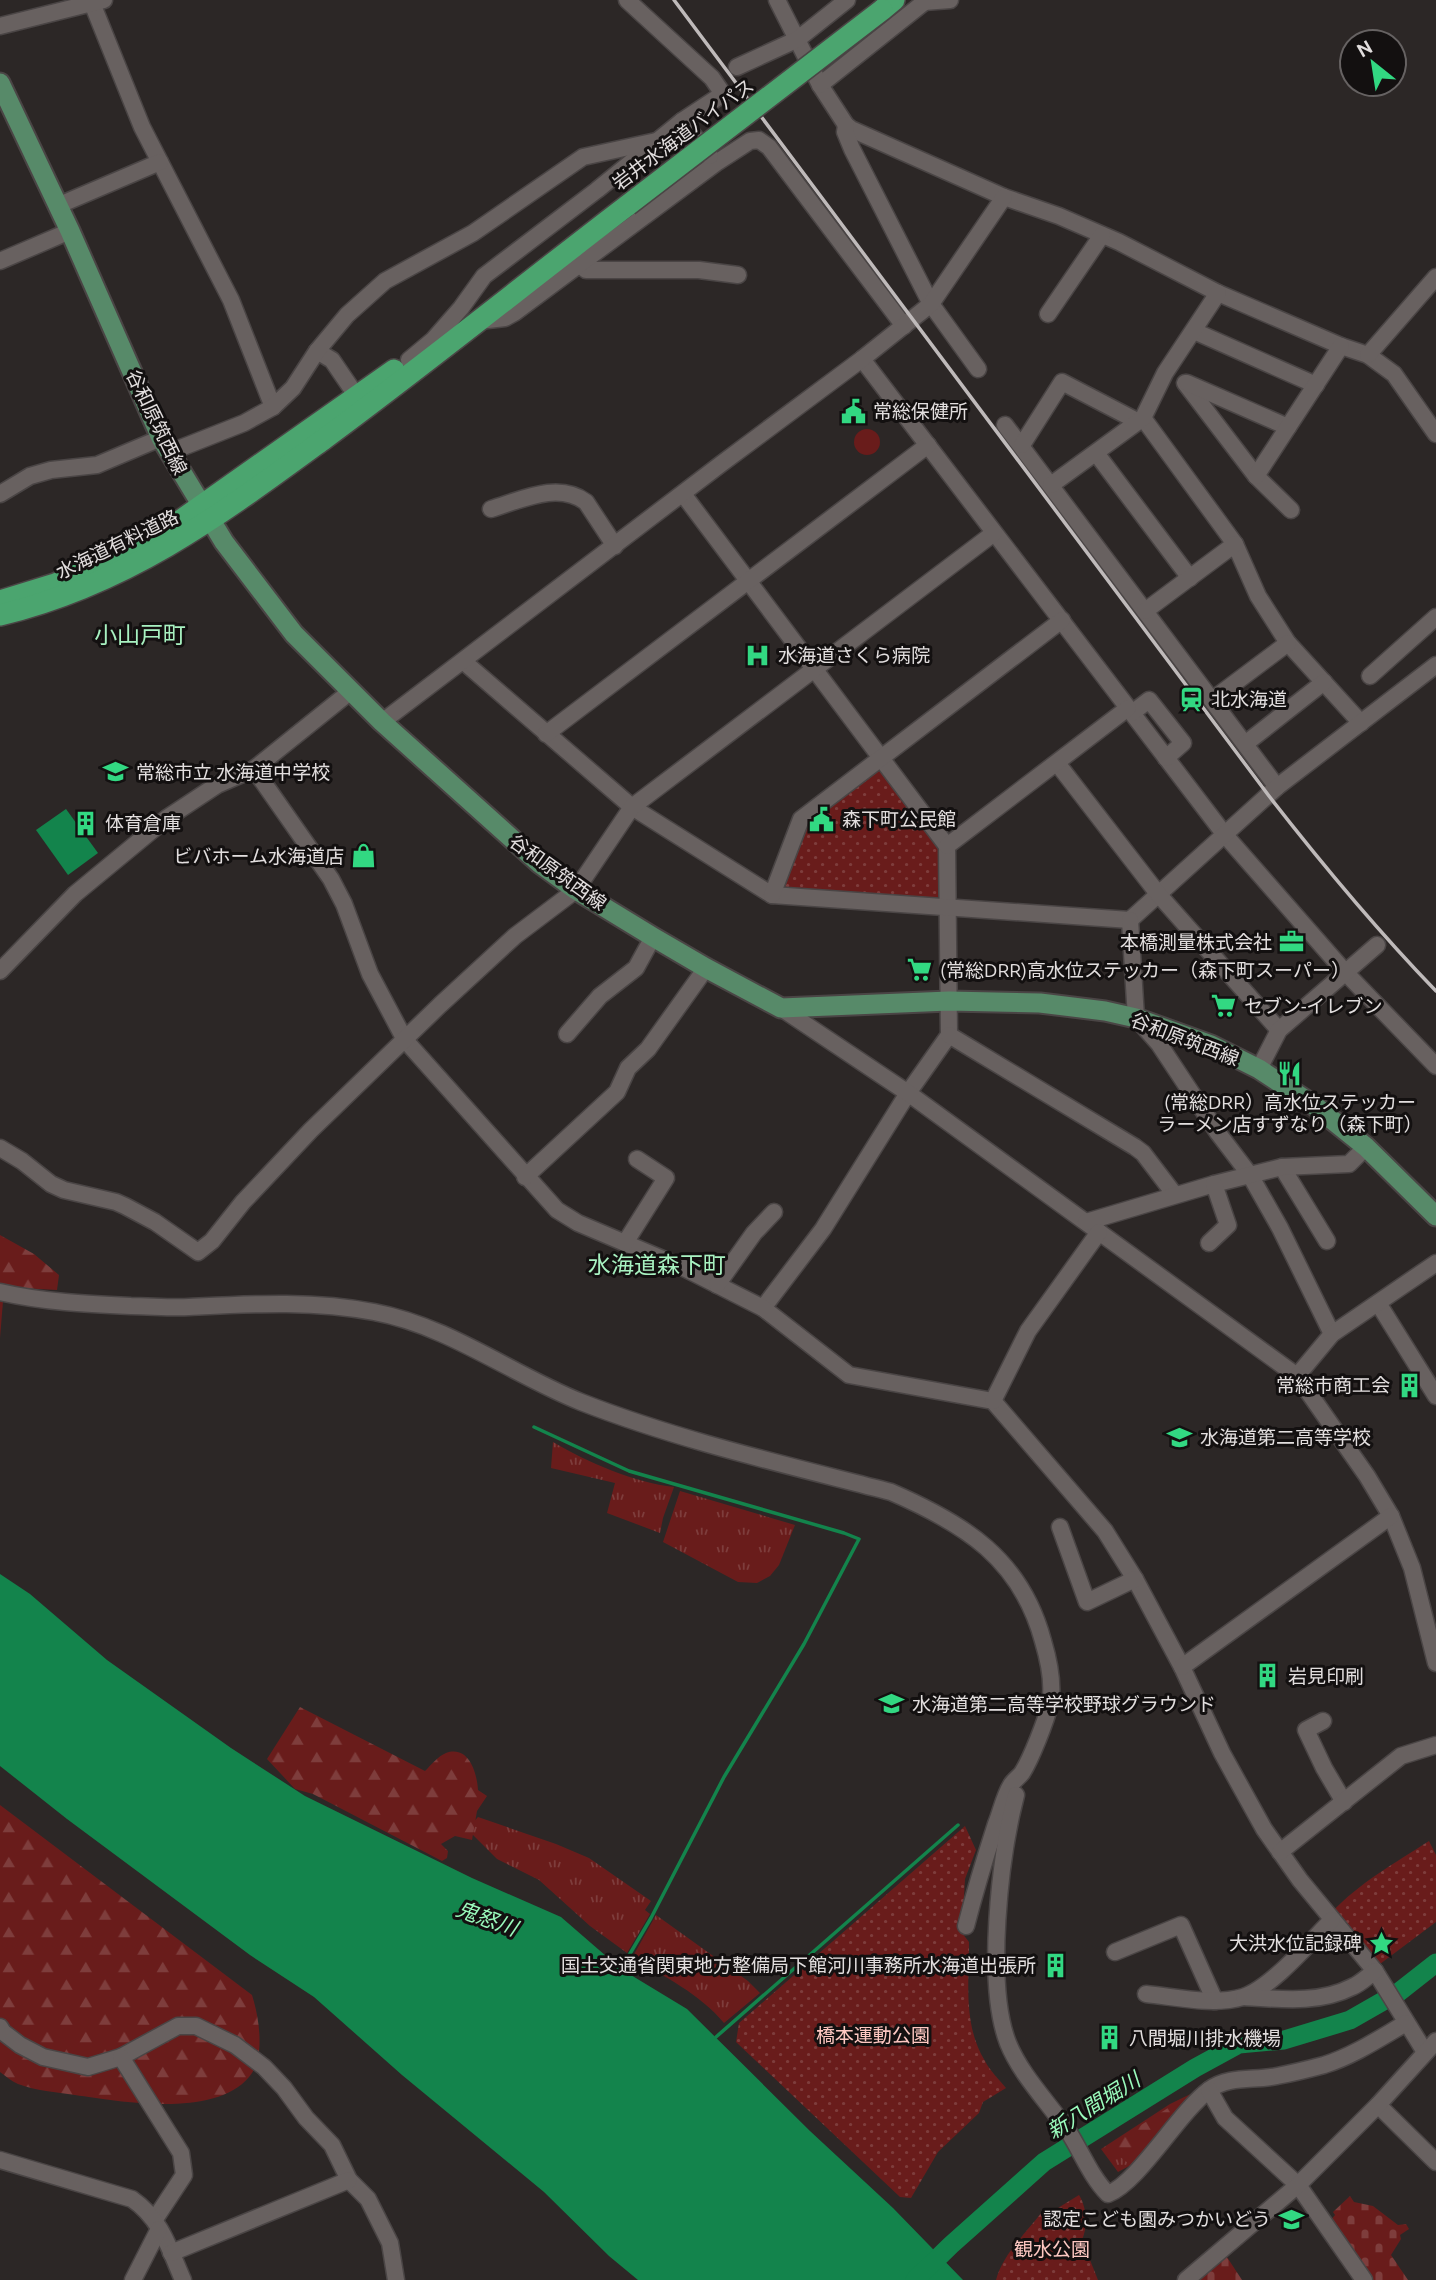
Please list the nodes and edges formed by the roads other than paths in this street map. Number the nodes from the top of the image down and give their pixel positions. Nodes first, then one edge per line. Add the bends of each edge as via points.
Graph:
1 (627, 0) edge
2 (777, 0) edge
3 (846, 0) edge
4 (950, 0) edge
5 (98, 1) edge
6 (925, 1) edge
7 (888, 5) edge
8 (0, 26) edge
9 (798, 38) junction
10 (737, 67) dead end
11 (0, 83) edge
12 (820, 85) junction
13 (682, 121) junction
14 (846, 125) junction
15 (661, 140) junction
16 (160, 162) junction
17 (716, 163) junction
18 (1004, 197) junction
19 (57, 206) junction
20 (70, 232) junction
21 (1102, 235) junction
22 (0, 261) edge
23 (581, 265) junction
24 (738, 275) dead end
25 (1436, 277) edge
26 (1218, 293) junction
27 (499, 304) junction
28 (932, 304) junction
29 (1048, 314) dead end
30 (477, 321) junction
31 (904, 326) junction
32 (1194, 331) junction
33 (1341, 346) junction
34 (317, 351) junction
35 (1368, 355) junction
36 (862, 359) junction
37 (409, 360) junction
38 (978, 369) dead end
39 (1165, 373) junction
40 (1185, 383) junction
41 (1316, 385) junction
42 (361, 402) junction
43 (273, 407) junction
44 (1140, 420) junction
45 (1005, 425) dead end
46 (1288, 427) junction
47 (1436, 434) edge
48 (928, 445) junction
49 (1022, 445) junction
50 (164, 446) junction
51 (1096, 453) junction
52 (1256, 476) junction
53 (1051, 485) junction
54 (0, 494) edge
55 (682, 494) junction
56 (491, 509) dead end
57 (1292, 510) dead end
58 (207, 514) junction
59 (994, 533) junction
60 (1235, 544) junction
61 (615, 546) junction
62 (1190, 578) junction
63 (748, 582) junction
64 (0, 601) edge
65 (1145, 611) junction
66 (0, 615) edge
67 (1436, 617) edge
68 (1062, 620) junction
69 (1288, 643) junction
70 (463, 661) junction
71 (1436, 665) edge
72 (814, 668) junction
73 (1370, 676) dead end
74 (1324, 682) junction
75 (351, 691) junction
76 (1212, 700) junction
77 (1130, 711) junction
78 (382, 722) junction
79 (1361, 723) junction
80 (545, 734) junction
81 (1245, 744) junction
82 (882, 757) junction
83 (1057, 763) junction
84 (254, 769) junction
85 (1277, 787) junction
86 (632, 807) junction
87 (1225, 835) junction
88 (947, 846) junction
89 (576, 890) junction
90 (772, 895) junction
91 (1159, 895) junction
92 (950, 906) junction
93 (1130, 920) junction
94 (653, 937) junction
95 (1377, 945) dead end
96 (706, 968) junction
97 (0, 971) edge
98 (1345, 972) junction
99 (949, 1000) junction
100 (781, 1008) junction
101 (1136, 1018) junction
102 (1279, 1030) junction
103 (567, 1034) dead end
104 (949, 1035) junction
105 (405, 1040) junction
106 (1436, 1066) edge
107 (1259, 1069) junction
108 (908, 1093) junction
109 (1366, 1147) junction
110 (0, 1148) edge
111 (637, 1159) dead end
112 (1282, 1167) junction
113 (1250, 1175) junction
114 (525, 1177) junction
115 (1214, 1184) junction
116 (1175, 1195) junction
117 (774, 1212) dead end
118 (1436, 1216) edge
119 (1086, 1222) junction
120 (1100, 1232) junction
121 (1326, 1241) dead end
122 (625, 1243) junction
123 (1209, 1243) dead end
124 (1436, 1263) edge
125 (718, 1285) junction
126 (0, 1292) edge
127 (1378, 1303) junction
128 (763, 1308) junction
129 (1332, 1334) junction
130 (1297, 1376) junction
131 (1436, 1396) edge
132 (993, 1401) junction
133 (1391, 1516) junction
134 (1060, 1527) dead end
135 (1135, 1578) junction
136 (1435, 1654) edge
137 (1182, 1667) junction
138 (1323, 1721) dead end
139 (1436, 1745) edge
140 (1022, 1773) junction
141 (1344, 1802) junction
142 (1280, 1852) junction
143 (1332, 1920) junction
144 (966, 1926) dead end
145 (1115, 1952) dead end
146 (1376, 1973) junction
147 (1146, 1994) dead end
148 (1244, 1997) junction
149 (1215, 2001) junction
150 (1405, 2021) junction
151 (0, 2027) edge
152 (1431, 2047) edge
153 (121, 2057) junction
154 (1209, 2090) junction
155 (1378, 2105) junction
156 (0, 2160) edge
157 (1436, 2162) edge
158 (349, 2180) junction
159 (1298, 2185) junction
160 (157, 2224) junction
161 (171, 2253) junction
162 (133, 2280) edge
163 (183, 2280) edge
164 (396, 2280) edge
165 (1186, 2280) edge
166 (1364, 2280) edge

1 - 13 street via 712,78 723,94
2 - 9 street
3 - 9 street
4 - 6 street
5 - 8 street
5 - 16 street via 142,127
6 - 12 street
7 - 27 highway, 岩井水海道バイパス, bridge
9 - 10 street
9 - 12 street
11 - 19 main road, 谷和原筑西線
12 - 14 street
13 - 15 street
13 - 17 street
14 - 18 street
14 - 28 street via 852,149
15 - 34 street via 568,165 473,233 385,281 347,315
15 - 37 street via 484,276 433,340
16 - 19 street
16 - 43 street via 231,300
17 - 23 street
17 - 31 street via 750,141 769,147
18 - 21 street
18 - 28 street
19 - 20 main road, 谷和原筑西線
20 - 22 street
20 - 50 main road, 谷和原筑西線
21 - 26 street
21 - 29 street
23 - 24 street via 586,270 699,270
23 - 30 street via 505,318
25 - 35 street
26 - 32 street
26 - 33 street
27 - 30 highway, 岩井水海道バイパス
27 - 37 highway, 岩井水海道バイパス
28 - 31 street
28 - 38 street
30 - 42 highway, 岩井水海道バイパス
31 - 36 street
32 - 39 street
32 - 41 street
33 - 35 street
33 - 41 street
34 - 42 street via 332,360
34 - 43 street via 293,388
35 - 47 street via 1394,374
36 - 48 street
36 - 55 street
37 - 42 highway, 岩井水海道バイパス
39 - 40 street
39 - 44 street
40 - 46 street
40 - 52 street
41 - 46 street
42 - 58 highway, 岩井水海道バイパス
43 - 50 street via 244,423
44 - 49 street via 1062,382
44 - 51 street
44 - 60 street
45 - 49 street
46 - 52 street
48 - 59 street
48 - 63 street
49 - 53 street
50 - 54 street via 30,476
50 - 58 main road, 谷和原筑西線
51 - 53 street
51 - 62 street
52 - 57 street
53 - 65 street
55 - 61 street
55 - 63 street
56 - 61 street via 553,491 580,497
58 - 64 highway, 水海道有料道路 via 55,584
58 - 66 highway, 水海道有料道路 via 155,555 106,580
58 - 75 main road, 谷和原筑西線 via 265,599
59 - 68 street
59 - 72 street
60 - 62 street
60 - 69 street via 1258,596
61 - 70 street
62 - 65 street
63 - 72 street
63 - 80 street
65 - 76 street
67 - 73 street
68 - 77 street
68 - 82 street
69 - 74 street
69 - 76 street
70 - 78 street
70 - 80 street
71 - 79 street
72 - 82 street
72 - 86 street
74 - 79 street
74 - 81 street
75 - 78 main road, 谷和原筑西線
75 - 84 street
76 - 81 street
77 - 83 street
77 - 87 street
78 - 89 main road, 谷和原筑西線 via 529,854
79 - 85 street
80 - 86 street
81 - 85 street
82 - 88 street
82 - 90 street via 801,819
83 - 88 street
83 - 91 street
84 - 97 street via 217,785 167,818 75,894
84 - 105 street via 331,879 370,974
85 - 87 street
86 - 89 street
86 - 90 street
87 - 91 street
87 - 98 street
88 - 92 street
89 - 94 main road, 谷和原筑西線
89 - 105 street via 507,943
90 - 92 street
91 - 93 street
91 - 102 street
92 - 93 street
92 - 99 street
93 - 101 street
94 - 96 main road, 谷和原筑西線
94 - 103 street via 636,968 600,996
95 - 98 street
96 - 100 main road, 谷和原筑西線
96 - 114 street via 648,1049 628,1068 617,1092
98 - 102 street
98 - 106 street
99 - 100 main road, 谷和原筑西線
99 - 101 main road, 谷和原筑西線 via 1040,1003
99 - 104 street
100 - 108 street
101 - 107 main road, 谷和原筑西線 via 1211,1045
101 - 113 street
102 - 107 street
104 - 108 street
104 - 116 street via 1135,1147
105 - 110 street via 311,1130 198,1252 116,1202 51,1184
105 - 114 street
107 - 109 main road, 谷和原筑西線
108 - 119 street
108 - 128 street via 824,1230
109 - 112 street via 1349,1164
109 - 118 main road, 谷和原筑西線
111 - 122 street via 666,1178
112 - 113 street
112 - 121 street
113 - 115 street
113 - 129 street
114 - 122 street via 557,1210
115 - 116 street
115 - 123 street via 1228,1225
116 - 119 street
117 - 125 street
119 - 120 street
120 - 130 street
120 - 132 street via 1028,1331
122 - 125 street
124 - 127 street
125 - 128 street
126 - 140 street via 83,1304 297,1304 375,1312 466,1344 543,1385 643,1426 891,1492 924,1506 974,1537 1010,1570 1040,1630 1048,1660 1050,1704
127 - 129 street
127 - 131 street
128 - 132 street via 849,1375
129 - 130 street
130 - 133 street
132 - 135 street via 1091,1513
133 - 136 street via 1412,1568
133 - 137 street
134 - 135 street via 1087,1602
135 - 137 street
137 - 142 street via 1222,1753
138 - 141 street via 1306,1730
139 - 141 street via 1401,1756
140 - 144 street via 1003,1804
140 - 154 street via 1000,1886 997,1937 1002,2023 1018,2061 1108,2194 1116,2191
141 - 142 street
142 - 143 street
143 - 146 street
143 - 148 street via 1266,1984
145 - 149 street via 1181,1925
146 - 148 street via 1353,1987 1318,1998
146 - 150 street
147 - 149 street
148 - 149 street
150 - 152 street
150 - 154 street via 1327,2064 1275,2077 1241,2078
151 - 153 street via 20,2045 65,2063 88,2067
152 - 155 street
153 - 158 street via 178,2026 196,2026 235,2045 264,2067 332,2145
153 - 160 street via 181,2153 184,2175
154 - 159 street via 1225,2118
155 - 157 street
155 - 159 street
156 - 160 street via 132,2199 148,2209
158 - 161 street
158 - 164 street via 369,2199 390,2243
159 - 165 street
159 - 166 street
160 - 161 street
160 - 162 street
161 - 163 street

